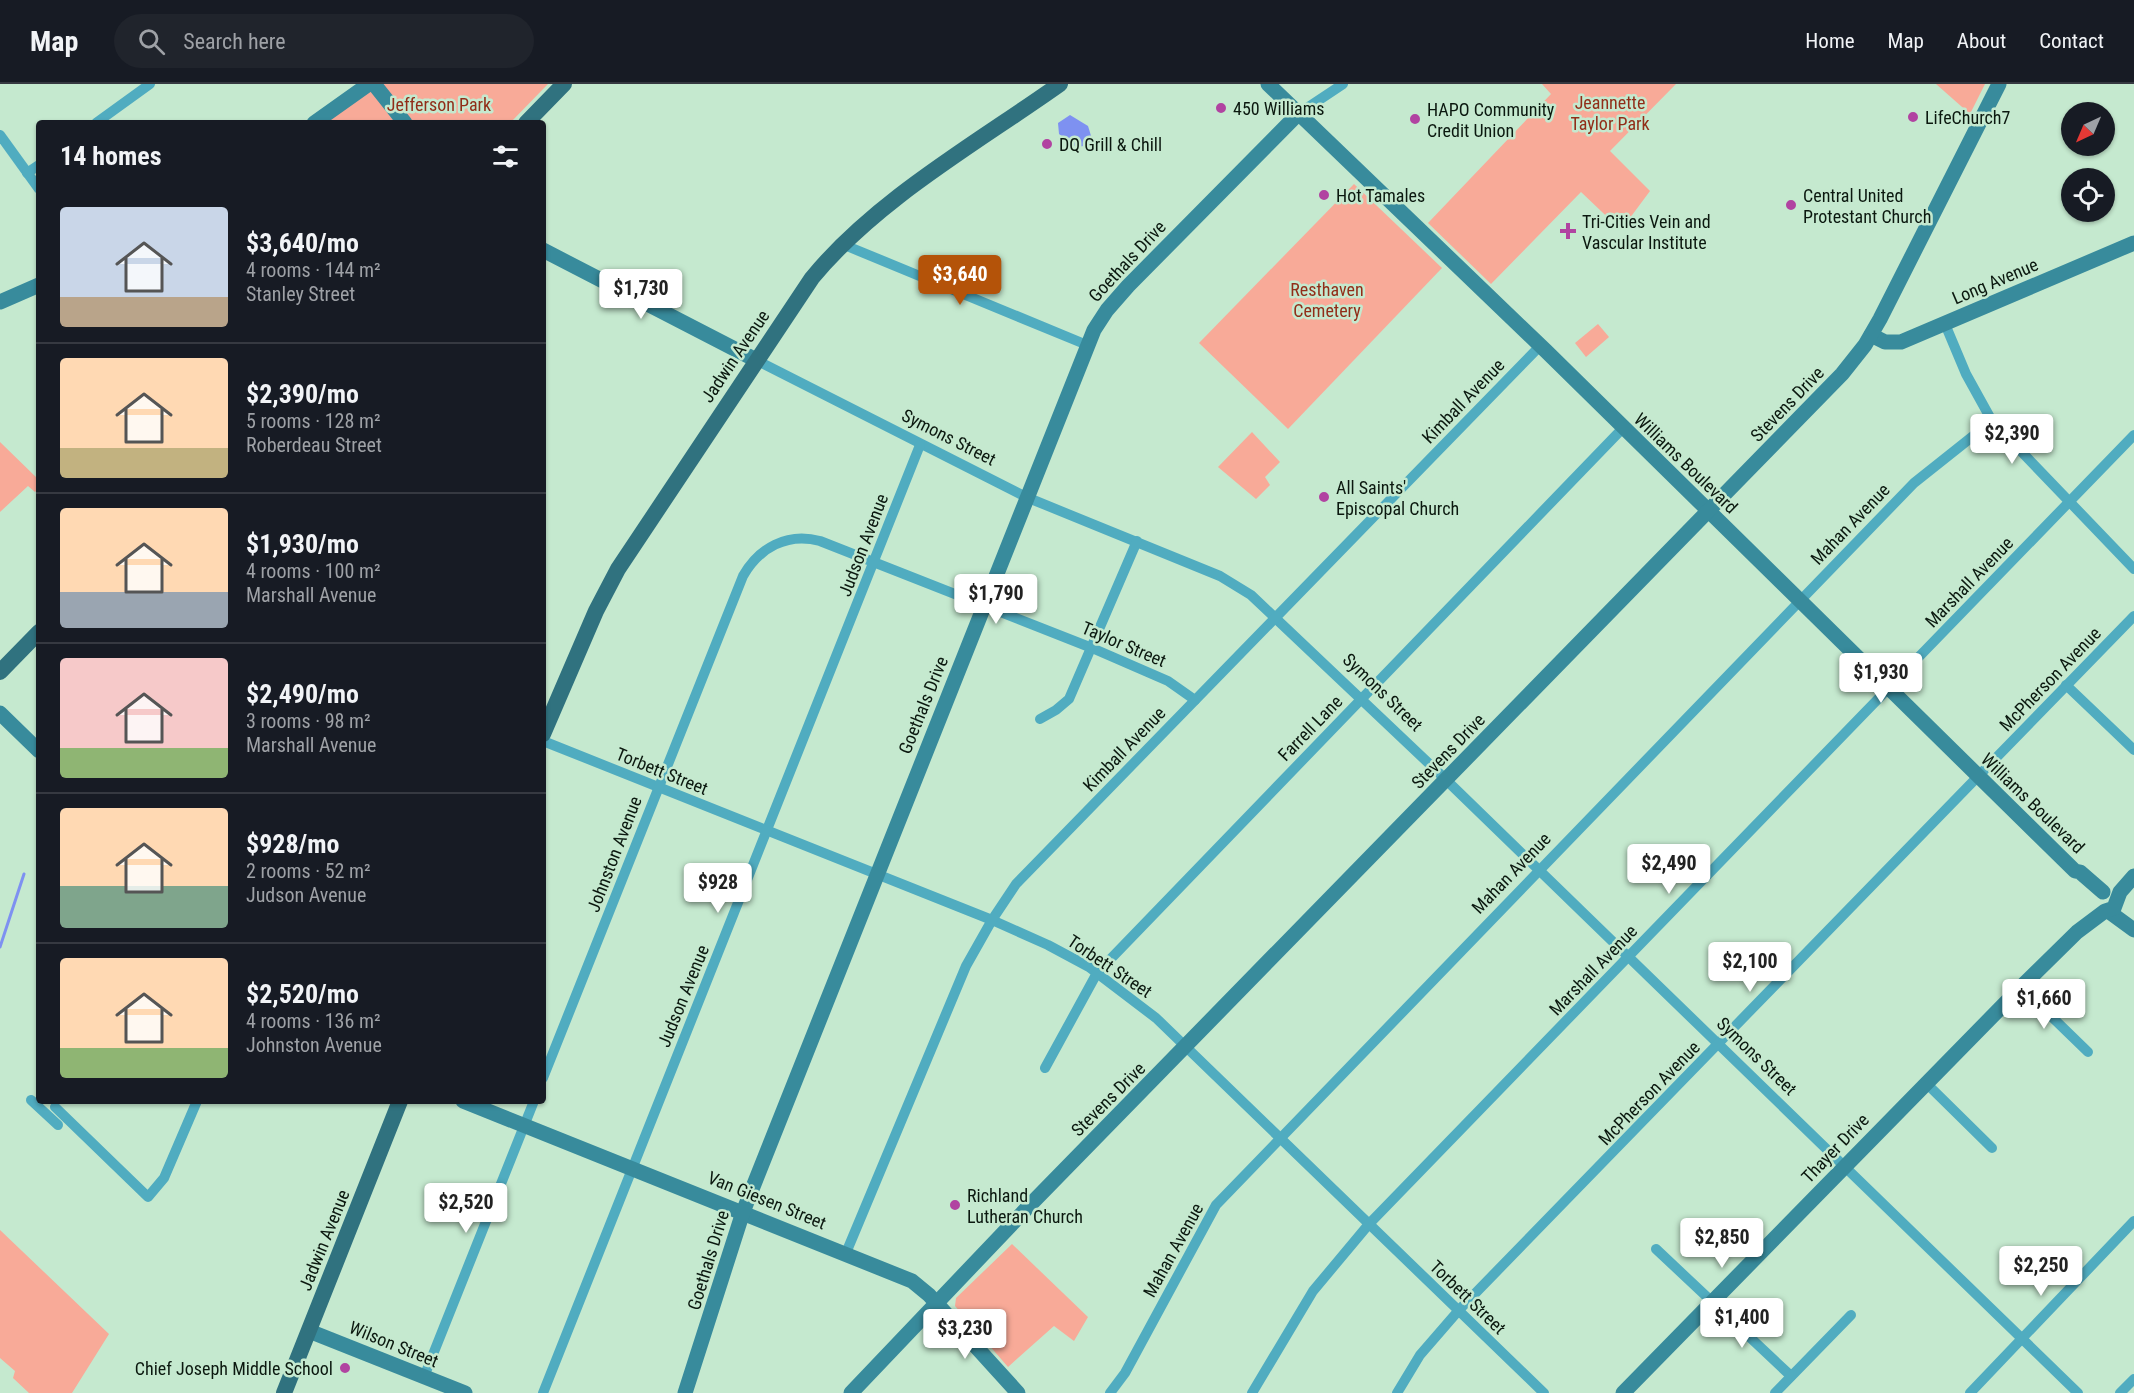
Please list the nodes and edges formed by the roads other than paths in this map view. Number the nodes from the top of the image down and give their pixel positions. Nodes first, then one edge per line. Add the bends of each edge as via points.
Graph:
1 (150, 84) edge
2 (369, 84) edge
3 (374, 84) edge
4 (564, 84) edge
5 (1060, 84) edge
6 (1268, 84) edge
7 (1343, 84) edge
8 (1999, 84) edge
9 (1298, 114) junction
10 (100, 120) edge
11 (318, 120) edge
12 (403, 120) edge
13 (529, 120) edge
14 (0, 135) edge
15 (36, 167) edge
16 (27, 173) junction
17 (36, 185) edge
18 (2134, 243) edge
19 (842, 244) junction
20 (546, 252) edge
21 (36, 286) edge
22 (0, 302) edge
23 (1945, 324) junction
24 (1871, 335) junction
25 (1087, 345) junction
26 (1540, 346) junction
27 (756, 360) junction
28 (1992, 421) junction
29 (1623, 428) junction
30 (2134, 435) edge
31 (920, 445) junction
32 (1026, 497) junction
33 (2068, 502) junction
34 (1709, 513) junction
35 (801, 538) joint
36 (1137, 541) junction
37 (874, 563) junction
38 (2134, 569) edge
39 (1798, 601) junction
40 (984, 605) junction
41 (2134, 616) edge
42 (1276, 617) junction
43 (36, 635) edge
44 (1092, 648) junction
45 (0, 672) edge
46 (2066, 685) junction
47 (1890, 689) junction
48 (1361, 699) junction
49 (1195, 700) junction
50 (0, 713) edge
51 (1040, 719) dead end
52 (546, 727) edge
53 (546, 742) edge
54 (36, 748) edge
55 (2134, 750) edge
56 (1979, 777) junction
57 (1447, 780) junction
58 (658, 786) junction
59 (766, 831) junction
60 (2134, 869) edge
61 (1538, 870) junction
62 (876, 875) junction
63 (2134, 876) edge
64 (2106, 901) junction
65 (992, 920) junction
66 (2134, 922) edge
67 (2134, 930) edge
68 (1628, 958) junction
69 (1097, 973) junction
70 (2020, 987) junction
71 (1719, 1046) junction
72 (1187, 1047) junction
73 (2088, 1052) dead end
74 (1046, 1068) dead end
75 (546, 1070) edge
76 (1926, 1083) junction
77 (31, 1100) dead end
78 (36, 1102) edge
79 (197, 1104) edge
80 (399, 1104) edge
81 (471, 1104) edge
82 (533, 1104) edge
83 (54, 1108) edge
84 (57, 1125) dead end
85 (525, 1125) junction
86 (1279, 1137) junction
87 (1992, 1148) dead end
88 (1844, 1167) junction
89 (632, 1169) junction
90 (743, 1212) junction
91 (2134, 1221) edge
92 (1369, 1224) junction
93 (1656, 1249) dead end
94 (846, 1253) junction
95 (1713, 1301) junction
96 (937, 1303) junction
97 (1459, 1310) junction
98 (1851, 1315) dead end
99 (309, 1331) junction
100 (2021, 1339) junction
101 (1791, 1376) junction
102 (424, 1377) junction
103 (2134, 1379) edge
104 (284, 1393) edge
105 (465, 1393) edge
106 (543, 1393) edge
107 (685, 1393) edge
108 (851, 1393) edge
109 (1018, 1393) edge
110 (1110, 1393) edge
111 (1252, 1393) edge
112 (1397, 1393) edge
113 (1544, 1393) edge
114 (1623, 1393) edge
115 (1775, 1393) edge
116 (1970, 1393) edge
117 (2078, 1393) edge
118 (2120, 1393) edge

1 - 10 street
2 - 11 street
3 - 12 street
4 - 13 main road
5 - 19 main road, Jadwin Avenue via 892,202
6 - 9 street, Williams Boulevard
7 - 9 street, Goethals Drive
8 - 24 street, Stevens Drive
9 - 25 street, Goethals Drive via 1121,293 1100,319
9 - 26 street, Williams Boulevard
14 - 16 street
15 - 16 street
16 - 17 street
18 - 23 street, Long Avenue
19 - 25 street
19 - 27 main road, Jadwin Avenue via 801,291
20 - 27 street, Symons Street
21 - 22 street
23 - 24 street, Long Avenue via 1894,343
23 - 28 street
24 - 34 street, Stevens Drive via 1842,374
25 - 32 street, Goethals Drive
26 - 29 street, Williams Boulevard
26 - 42 street, Kimball Avenue
27 - 31 street, Symons Street
27 - 52 main road, Jadwin Avenue via 618,569
28 - 33 street
28 - 39 street, Mahan Avenue via 1914,483
29 - 34 street, Williams Boulevard
29 - 48 street, Farrell Lane
30 - 33 street, Marshall Avenue
31 - 32 street, Symons Street
31 - 37 street, Judson Avenue
32 - 36 street, Symons Street
32 - 40 street, Goethals Drive
33 - 38 street
33 - 47 street, Marshall Avenue
34 - 39 street, Williams Boulevard
34 - 57 street, Stevens Drive
35 - 37 street, Taylor Street
35 - 58 street, Johnston Avenue via 770,546 747,568
36 - 42 street, Symons Street via 1220,576
36 - 44 street
37 - 40 street, Taylor Street
37 - 59 street, Judson Avenue
39 - 47 street, Williams Boulevard
39 - 61 street, Mahan Avenue
40 - 44 street, Taylor Street
40 - 62 street, Goethals Drive
41 - 46 street, McPherson Avenue
42 - 48 street, Symons Street
42 - 49 street, Kimball Avenue
43 - 45 main road
44 - 49 street, Taylor Street via 1168,681
44 - 51 street via 1069,699
46 - 55 street
46 - 56 street, McPherson Avenue
47 - 56 street, Williams Boulevard
47 - 68 street, Marshall Avenue
48 - 57 street, Symons Street
48 - 69 street, Farrell Lane
49 - 65 street, Kimball Avenue via 1016,884
50 - 54 street
53 - 58 street, Torbett Street
56 - 64 street, Williams Boulevard via 2075,871 2076,877
56 - 71 street, McPherson Avenue
57 - 61 street, Symons Street
57 - 72 street, Stevens Drive
58 - 59 street, Torbett Street
58 - 75 street, Johnston Avenue
59 - 62 street, Torbett Street
59 - 89 street, Judson Avenue
60 - 64 street, Thayer Drive
61 - 68 street, Symons Street
61 - 86 street, Mahan Avenue
62 - 65 street, Torbett Street
62 - 90 street, Goethals Drive
63 - 64 street, Thayer Drive
64 - 66 street, Williams Boulevard
64 - 67 street, Williams Boulevard
64 - 70 street, Thayer Drive
65 - 69 street, Torbett Street
65 - 94 street, Kimball Avenue via 966,966
68 - 71 street, Symons Street
68 - 92 street, Marshall Avenue
69 - 72 street, Torbett Street via 1156,1017
69 - 74 street, Farrell Lane
70 - 73 street
70 - 76 street, Thayer Drive
71 - 88 street, Symons Street
71 - 97 street, McPherson Avenue
72 - 86 street, Torbett Street
72 - 96 street, Stevens Drive
76 - 87 street
76 - 88 street, Thayer Drive
77 - 78 street
79 - 83 street via 164,1178 148,1197
80 - 99 main road, Jadwin Avenue
81 - 85 street, Van Giesen Street
82 - 85 street
83 - 84 street
85 - 89 street, Van Giesen Street
85 - 102 street
86 - 92 street, Torbett Street
86 - 110 street, Mahan Avenue via 1216,1205 1125,1373
88 - 95 street, Thayer Drive
88 - 100 street, Symons Street
89 - 90 street, Van Giesen Street
89 - 106 street, Judson Avenue
90 - 94 street, Van Giesen Street
90 - 107 street, Goethals Drive
91 - 100 street
92 - 97 street, Torbett Street
92 - 111 street, Marshall Avenue via 1313,1291
93 - 95 street
94 - 96 street, Van Giesen Street via 912,1281
95 - 101 street
95 - 114 street, Thayer Drive
96 - 108 street, Stevens Drive
96 - 109 street, Van Giesen Street
97 - 112 street, McPherson Avenue via 1420,1355
97 - 113 street, Torbett Street
98 - 101 street
99 - 102 street, Wilson Street
99 - 104 main road, Jadwin Avenue
100 - 116 street
100 - 117 street, Symons Street
101 - 115 street
102 - 105 street, Wilson Street
103 - 118 street

